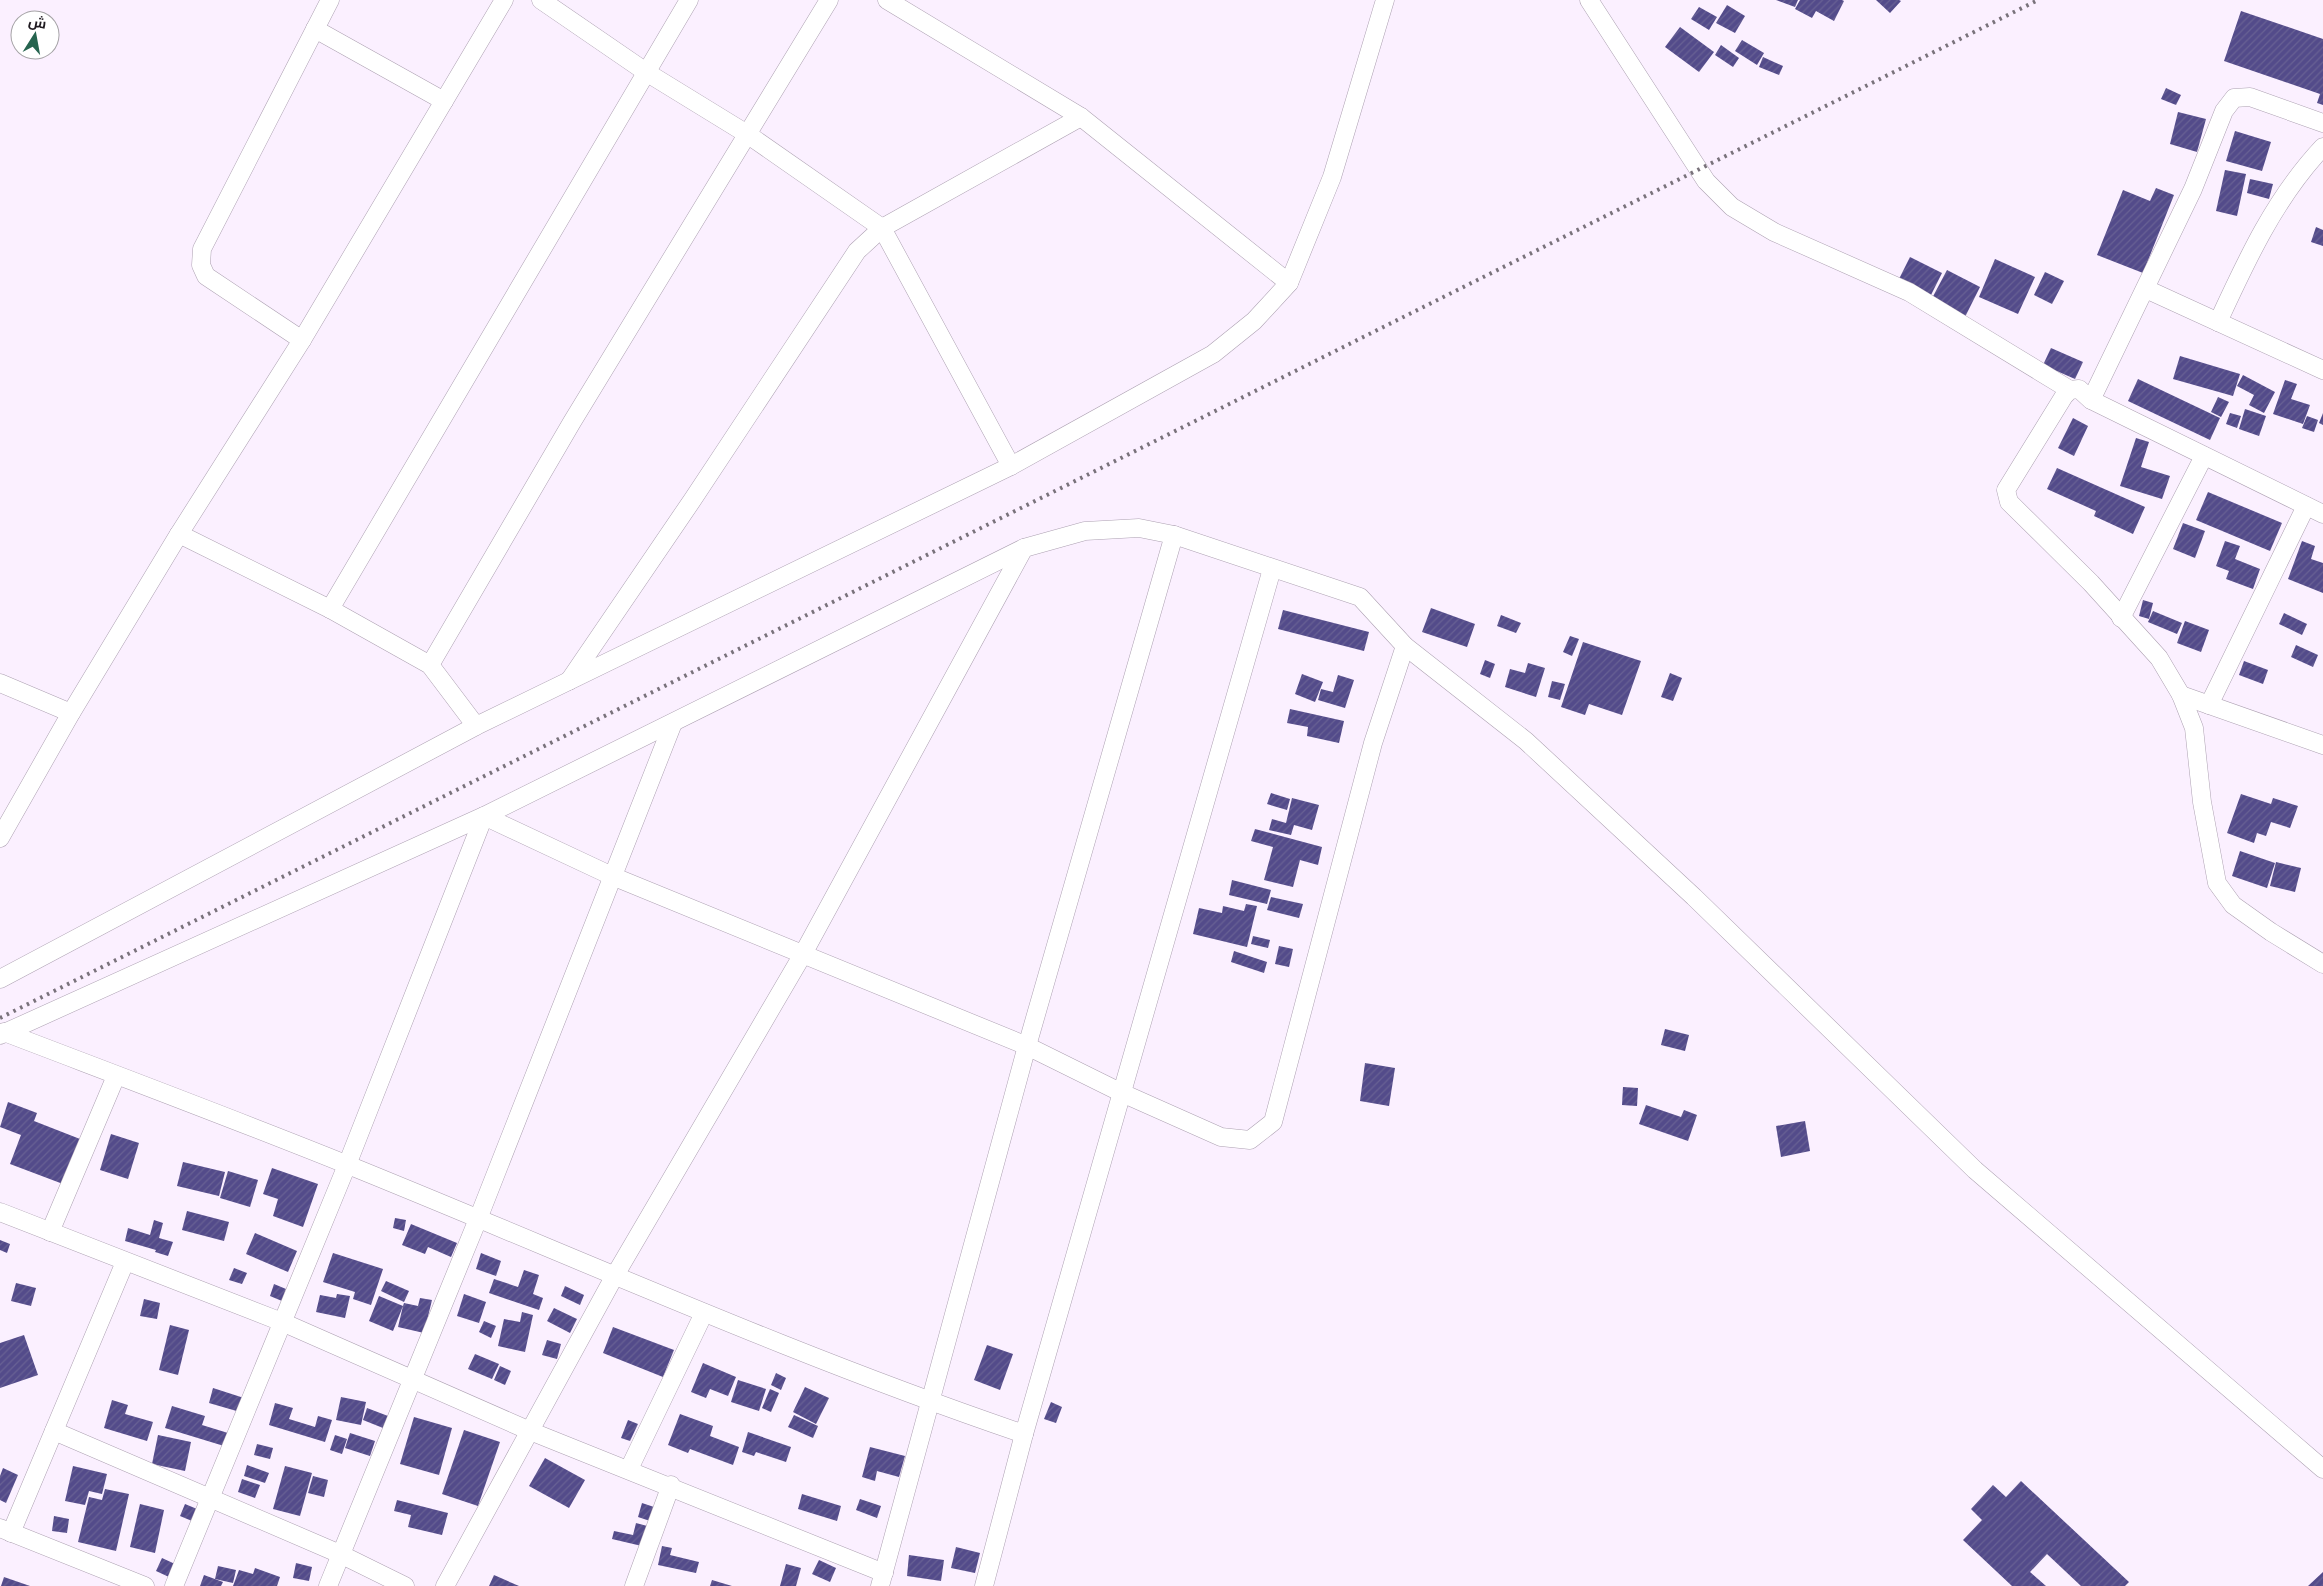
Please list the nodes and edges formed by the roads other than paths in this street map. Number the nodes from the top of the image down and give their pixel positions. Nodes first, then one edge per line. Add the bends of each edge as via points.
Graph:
1 (330, 0) edge
2 (504, 0) edge
3 (541, 0) edge
4 (689, 0) edge
5 (829, 0) edge
6 (886, 0) edge
7 (1385, 0) edge
8 (1589, 0) edge
9 (315, 29) junction
10 (646, 72) junction
11 (444, 101) junction
12 (1081, 117) junction
13 (2323, 123) edge
14 (747, 134) junction
15 (2323, 147) edge
16 (882, 228) junction
17 (1289, 283) junction
18 (2146, 289) junction
19 (2218, 322) junction
20 (302, 340) junction
21 (2323, 370) edge
22 (2070, 390) junction
23 (2091, 400) junction
24 (2204, 456) junction
25 (1011, 466) junction
26 (2306, 506) junction
27 (2323, 514) edge
28 (179, 534) junction
29 (1174, 535) junction
30 (1024, 548) junction
31 (1272, 569) junction
32 (330, 609) junction
33 (2121, 618) junction
34 (1405, 646) junction
35 (430, 665) junction
36 (568, 682) junction
37 (0, 683) edge
38 (2181, 695) junction
39 (2209, 705) junction
40 (71, 713) junction
41 (673, 723) junction
42 (476, 726) junction
43 (2323, 745) edge
44 (484, 816) junction
45 (0, 838) edge
46 (612, 876) junction
47 (803, 954) junction
48 (2323, 964) edge
49 (0, 979) edge
50 (2, 1033) edge
51 (1027, 1046) junction
52 (116, 1076) junction
53 (1122, 1093) junction
54 (347, 1164) junction
55 (0, 1212) edge
56 (478, 1219) junction
57 (50, 1232) junction
58 (125, 1262) junction
59 (614, 1277) junction
60 (704, 1313) junction
61 (282, 1322) junction
62 (411, 1380) junction
63 (931, 1403) junction
64 (530, 1430) junction
65 (54, 1431) junction
66 (1024, 1434) junction
67 (629, 1469) junction
68 (2323, 1469) edge
69 (671, 1485) junction
70 (210, 1500) junction
71 (6, 1530) edge
72 (340, 1554) junction
73 (882, 1579) edge
74 (145, 1586) edge
75 (174, 1586) edge
76 (328, 1586) edge
77 (405, 1586) edge
78 (445, 1586) edge
79 (634, 1586) edge
80 (984, 1586) edge

1 - 9 street
2 - 11 street
3 - 10 street
4 - 10 street
5 - 14 street
6 - 12 street
7 - 17 street via 1332,177
8 - 22 street via 1706,181 1732,207 1774,232 1908,292
9 - 11 street
9 - 20 street via 202,250 201,265 206,276
10 - 14 street
10 - 32 street
11 - 20 street
12 - 16 street
12 - 17 street
13 - 18 street via 2250,98 2234,98 2224,111 2193,188
14 - 16 street
14 - 35 street via 572,422
15 - 19 street via 2287,189 2256,242
16 - 25 street
16 - 36 street via 857,251
17 - 25 street via 1254,321 1213,354
18 - 19 street
18 - 23 street
19 - 21 street
20 - 28 street
22 - 23 street via 2080,389
22 - 33 street via 2006,490 2009,502 2091,582
23 - 24 street
24 - 26 street
24 - 33 street
25 - 36 street
26 - 27 street
26 - 39 street
28 - 32 street
28 - 40 street
29 - 30 street via 1139,528 1085,531
29 - 31 street
29 - 51 street
30 - 41 street
30 - 47 street
31 - 34 street via 1360,597
31 - 53 street
32 - 35 street
33 - 38 street via 2159,658
34 - 53 street via 1373,743 1272,1122 1250,1140 1221,1137
34 - 68 street via 1526,741 1694,896 1975,1170
35 - 42 street
36 - 42 street
37 - 40 street
38 - 39 street
38 - 48 street via 2194,728 2202,802 2217,883 2233,905
39 - 43 street
40 - 45 street
41 - 44 street
41 - 46 street
42 - 49 street
44 - 46 street
44 - 50 street
44 - 54 street
46 - 47 street
46 - 56 street
47 - 51 street
47 - 59 street
50 - 52 street
51 - 53 street
51 - 63 street
52 - 54 street
52 - 57 street
53 - 66 street
54 - 56 street
54 - 61 street
55 - 57 street
56 - 59 street
56 - 62 street
57 - 58 street
58 - 61 street
58 - 65 street
59 - 60 street
59 - 64 street
60 - 63 street
60 - 67 street
61 - 62 street
61 - 70 street
62 - 64 street
62 - 72 street
63 - 66 street
63 - 73 street
64 - 67 street
64 - 78 street
65 - 70 street
65 - 71 street
66 - 80 street
67 - 69 street
69 - 73 street
69 - 79 street
70 - 72 street
70 - 75 street
71 - 74 street
72 - 76 street
72 - 77 street

